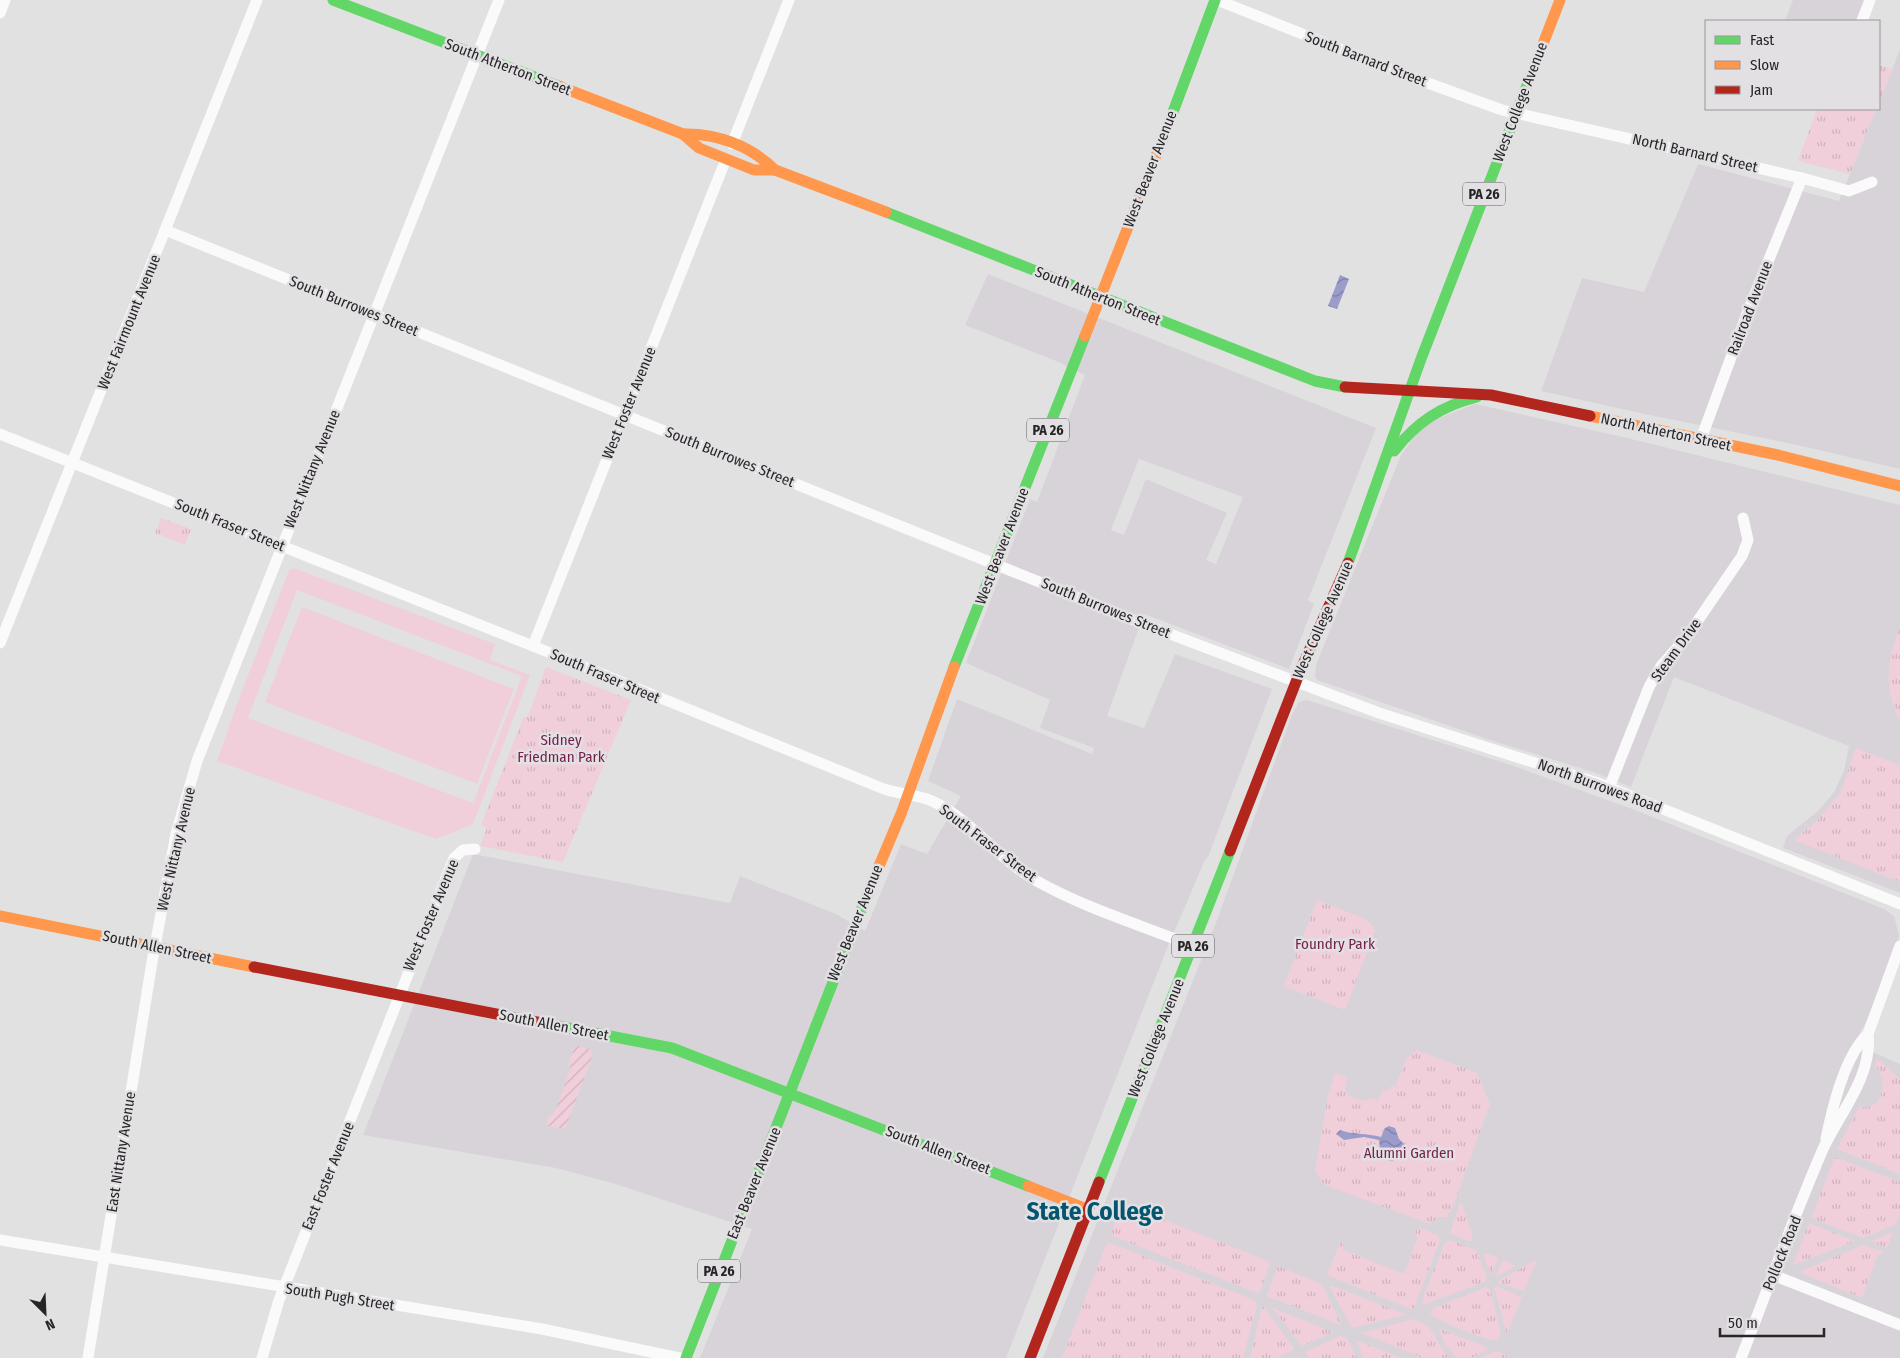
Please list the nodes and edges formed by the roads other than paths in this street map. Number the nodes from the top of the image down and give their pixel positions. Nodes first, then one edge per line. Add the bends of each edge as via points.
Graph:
1 (5, 0) edge
2 (257, 0) edge
3 (333, 0) edge
4 (499, 0) edge
5 (789, 0) edge
6 (1216, 0) edge
7 (1560, 0) edge
8 (1870, 0) edge
9 (0, 13) edge
10 (1862, 20) edge
11 (477, 56) junction
12 (1516, 113) junction
13 (683, 134) junction
14 (732, 144) junction
15 (726, 159) junction
16 (775, 170) junction
17 (1802, 178) junction
18 (1872, 182) dead end
19 (165, 230) junction
20 (1101, 297) junction
21 (374, 314) junction
22 (1410, 389) junction
23 (1429, 390) joint
24 (1491, 395) junction
25 (625, 415) junction
26 (0, 434) edge
27 (1701, 439) junction
28 (72, 463) junction
29 (1381, 471) junction
30 (1900, 486) edge
31 (1744, 518) dead end
32 (281, 546) junction
33 (994, 563) junction
34 (0, 644) edge
35 (533, 646) junction
36 (1296, 682) junction
37 (1609, 788) junction
38 (907, 795) junction
39 (475, 849) dead end
40 (1900, 904) edge
41 (0, 916) edge
42 (155, 946) junction
43 (1193, 946) junction
44 (1900, 946) edge
45 (398, 996) junction
46 (790, 1092) junction
47 (1087, 1209) junction
48 (0, 1240) edge
49 (104, 1257) junction
50 (1773, 1275) junction
51 (284, 1288) junction
52 (1900, 1326) edge
53 (88, 1358) edge
54 (262, 1358) edge
55 (679, 1358) edge
56 (686, 1358) edge
57 (1030, 1358) edge
58 (1741, 1358) edge

1 - 9 street
2 - 19 street, West Fairmount Avenue
3 - 11 main road, South Atherton Street
4 - 11 street, West Nittany Avenue
5 - 14 street
6 - 12 street, South Barnard Street via 1403,74
6 - 20 main road, West Beaver Avenue / PA 26
7 - 12 main road, West College Avenue / PA 26
8 - 10 street
11 - 13 main road, South Atherton Street
11 - 21 street, West Nittany Avenue
12 - 17 street, North Barnard Street
12 - 22 main road, West College Avenue / PA 26
13 - 14 main road, South Atherton Street via 704,133
13 - 15 main road, South Atherton Street via 699,148
14 - 16 main road, South Atherton Street via 760,156
15 - 16 main road, South Atherton Street via 754,170
15 - 25 street, West Foster Avenue
16 - 20 main road, South Atherton Street
17 - 18 street, North Barnard Street via 1849,191
17 - 27 street, Railroad Avenue
19 - 21 street, South Burrowes Street
19 - 28 street, West Fairmount Avenue
20 - 22 main road, South Atherton Street via 1328,385
20 - 33 main road, West Beaver Avenue / PA 26
21 - 25 street, South Burrowes Street
21 - 32 street, West Nittany Avenue
22 - 23 main road, South Atherton Street
22 - 29 main road, West College Avenue / PA 26
23 - 24 main road, North Atherton Street
24 - 27 main road, North Atherton Street
24 - 29 main road via 1464,400 1429,414 1402,440
25 - 33 street, South Burrowes Street
25 - 35 street, West Foster Avenue
26 - 28 street, South Fraser Street
27 - 30 main road, North Atherton Street
28 - 32 street, South Fraser Street
28 - 34 street, West Fairmount Avenue
29 - 36 main road, West College Avenue / PA 26 via 1326,620
31 - 37 street, Steam Drive via 1748,540 1742,556 1688,635 1661,666 1649,687
32 - 35 street, South Fraser Street
32 - 42 street, West Nittany Avenue via 197,761 176,834
33 - 36 street, South Burrowes Street
33 - 38 main road, West Beaver Avenue / PA 26
35 - 38 street, South Fraser Street via 876,786
36 - 37 street, North Burrowes Road via 1379,713
36 - 43 main road, West College Avenue / PA 26
37 - 40 street, North Burrowes Road
38 - 43 street, South Fraser Street via 939,805 1007,861 1036,880 1079,901
38 - 46 main road, West Beaver Avenue / PA 26
39 - 45 street, West Foster Avenue via 463,850 454,858
41 - 42 main road, South Allen Street
42 - 45 main road, South Allen Street
42 - 49 street, East Nittany Avenue
43 - 47 main road, West College Avenue / PA 26
44 - 50 street, Pollock Road via 1868,1034 1858,1044 1845,1075 1831,1113 1824,1147
45 - 46 main road, South Allen Street via 672,1048
45 - 51 street, East Foster Avenue
46 - 47 main road, South Allen Street
46 - 56 main road, East Beaver Avenue / PA 26
47 - 57 main road, PA 26
48 - 49 street, South Pugh Street
49 - 51 street, South Pugh Street
49 - 53 street, East Nittany Avenue
50 - 52 street
50 - 58 street, Pollock Road
51 - 54 street, East Foster Avenue
51 - 55 street, South Pugh Street via 549,1330

